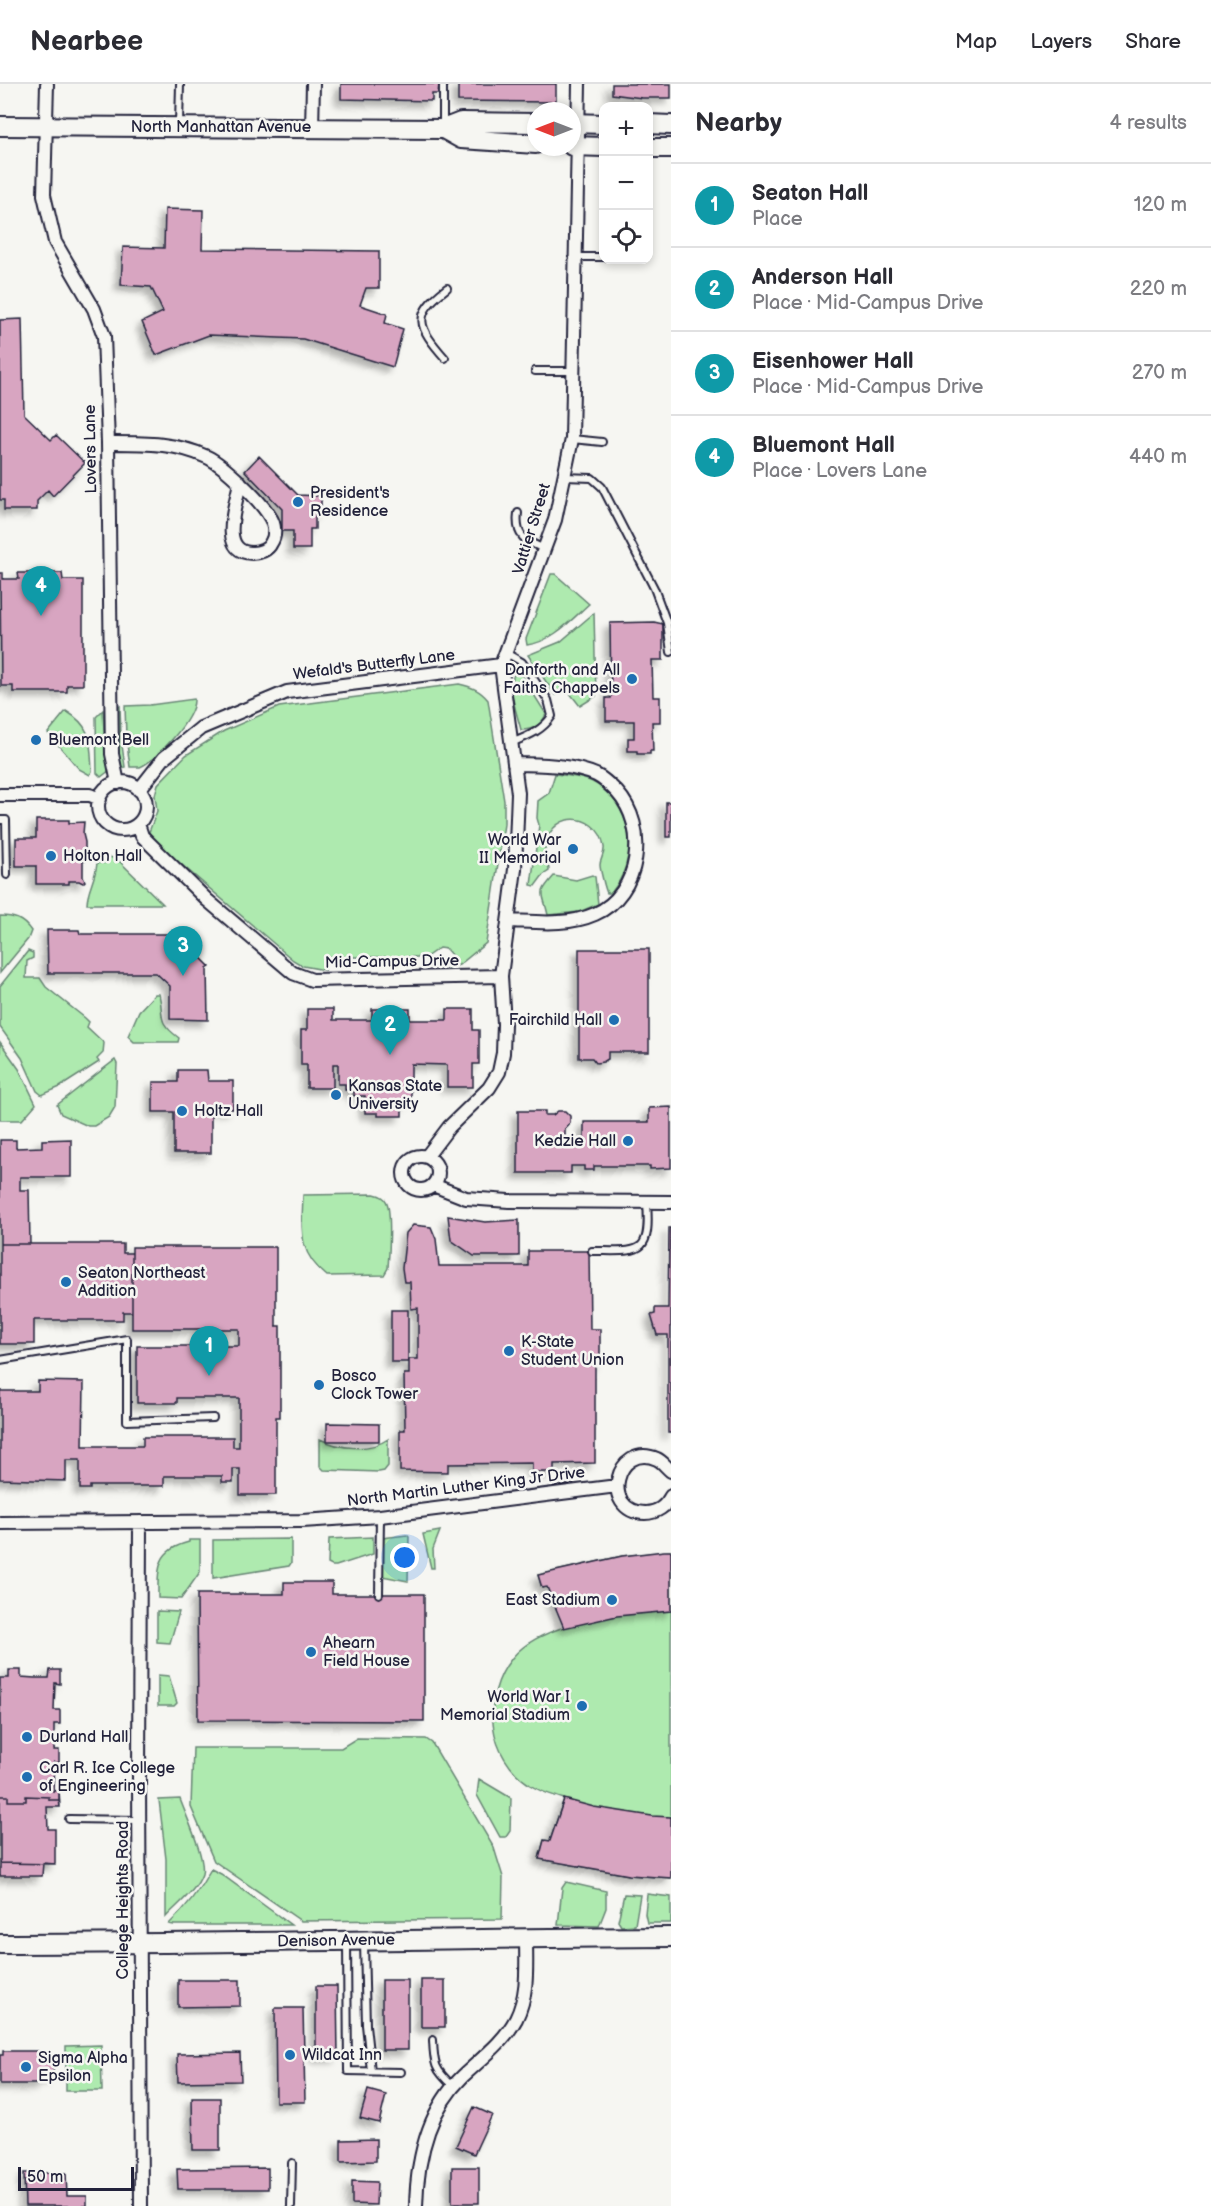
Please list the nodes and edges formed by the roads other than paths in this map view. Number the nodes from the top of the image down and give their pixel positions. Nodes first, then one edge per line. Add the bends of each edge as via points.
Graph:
1 (47, 84) edge
2 (180, 84) edge
3 (313, 84) edge
4 (443, 84) edge
5 (579, 84) edge
6 (577, 102) edge
7 (527, 123) edge
8 (581, 123) edge
9 (599, 124) edge
10 (653, 124) edge
11 (671, 125) edge
12 (0, 126) edge
13 (45, 126) junction
14 (179, 128) junction
15 (312, 128) junction
16 (443, 129) junction
17 (527, 143) edge
18 (581, 146) edge
19 (599, 147) edge
20 (653, 148) edge
21 (671, 148) edge
22 (575, 156) edge
23 (576, 257) junction
24 (599, 257) edge
25 (447, 288) dead end
26 (446, 358) dead end
27 (535, 371) dead end
28 (573, 371) junction
29 (572, 439) junction
30 (602, 442) dead end
31 (108, 443) junction
32 (565, 477) junction
33 (240, 483) junction
34 (518, 513) dead end
35 (545, 550) junction
36 (671, 652) edge
37 (506, 653) junction
38 (501, 665) junction
39 (511, 743) junction
40 (514, 764) junction
41 (118, 783) junction
42 (139, 790) junction
43 (0, 795) edge
44 (100, 799) junction
45 (0, 820) edge
46 (138, 824) junction
47 (7, 874) dead end
48 (508, 921) junction
49 (501, 976) junction
50 (427, 1156) junction
51 (433, 1185) junction
52 (647, 1202) junction
53 (671, 1202) edge
54 (592, 1251) dead end
55 (0, 1360) edge
56 (213, 1418) dead end
57 (671, 1471) edge
58 (617, 1486) junction
59 (671, 1497) edge
60 (380, 1516) junction
61 (140, 1522) junction
62 (0, 1523) edge
63 (379, 1594) dead end
64 (69, 1819) dead end
65 (139, 1820) junction
66 (526, 1937) junction
67 (671, 1937) edge
68 (355, 1940) junction
69 (0, 1944) edge
70 (140, 1944) junction
71 (433, 2040) dead end
72 (371, 2071) junction
73 (401, 2072) dead end
74 (453, 2086) junction
75 (292, 2163) dead end
76 (141, 2206) edge
77 (291, 2206) edge
78 (416, 2206) edge

1 - 13 street, Lovers Lane
2 - 14 lane
3 - 15 street
4 - 16 lane
5 - 6 street, Vattier Street
7 - 16 street, North Manhattan Avenue via 461,122
8 - 9 street
10 - 11 street
12 - 13 street, North Manhattan Avenue
13 - 14 street, North Manhattan Avenue
13 - 31 street, Lovers Lane via 44,195 55,242 94,309 104,336
14 - 15 street, North Manhattan Avenue
15 - 16 street, North Manhattan Avenue
16 - 17 street, North Manhattan Avenue via 461,139
18 - 19 street
20 - 21 street
22 - 23 street, Vattier Street
23 - 24 lane
23 - 28 street, Vattier Street
25 - 26 lane via 430,301 423,313 423,326
27 - 28 lane
28 - 29 street, Vattier Street
29 - 30 lane
29 - 32 street, Vattier Street
31 - 33 street via 146,442 180,447 208,458
31 - 41 street, Lovers Lane via 112,754
32 - 35 street, Vattier Street
32 - 36 lane via 592,478 602,487 654,588 667,623
33 - 33 street via 271,518 273,542 261,552 240,549 231,536
34 - 35 lane via 520,536
35 - 37 street, Vattier Street
37 - 38 street, Vattier Street
37 - 39 lane via 522,662 548,700 552,716 545,726
38 - 39 street, Vattier Street
38 - 42 street, Wefald's Butterfly Lane via 287,692 201,728 164,758
39 - 40 street, Vattier Street
40 - 48 street, Vattier Street via 518,793 516,847
40 - 48 street via 565,767 609,783 630,810 637,854 626,884 610,905 595,914 573,921
41 - 42 street
41 - 44 street
42 - 46 street via 146,808
43 - 44 street via 90,795
44 - 46 street via 100,814 109,826 124,830
45 - 47 lane via 6,820
46 - 49 street, Mid-Campus Drive via 142,836 204,897 293,973 312,980
48 - 49 street, Vattier Street
49 - 50 street via 504,1036 498,1072 489,1088 449,1127
50 - 51 street via 438,1169
50 - 51 street via 410,1159 403,1174 412,1188 423,1190
51 - 52 street via 466,1198
52 - 53 street
52 - 54 lane via 648,1228 640,1248
55 - 56 lane via 127,1339 127,1421
57 - 58 street via 656,1458 639,1457 620,1471
58 - 59 street via 628,1507 643,1513 658,1510
58 - 60 street, North Martin Luther King Jr Drive
60 - 61 street, North Martin Luther King Jr Drive via 302,1521
60 - 63 lane
61 - 62 street, North Martin Luther King Jr Drive
61 - 65 street, College Heights Road
64 - 65 lane
65 - 70 street, College Heights Road
66 - 67 street, Denison Avenue
66 - 68 street, Denison Avenue
66 - 74 street via 526,1983 516,2019 501,2040
68 - 70 street, Denison Avenue
68 - 72 lane
68 - 72 lane via 348,2071
69 - 70 street, Denison Avenue
70 - 76 street, College Heights Road
71 - 74 lane via 434,2066
72 - 73 lane
74 - 78 street via 425,2139 418,2166
75 - 77 lane

